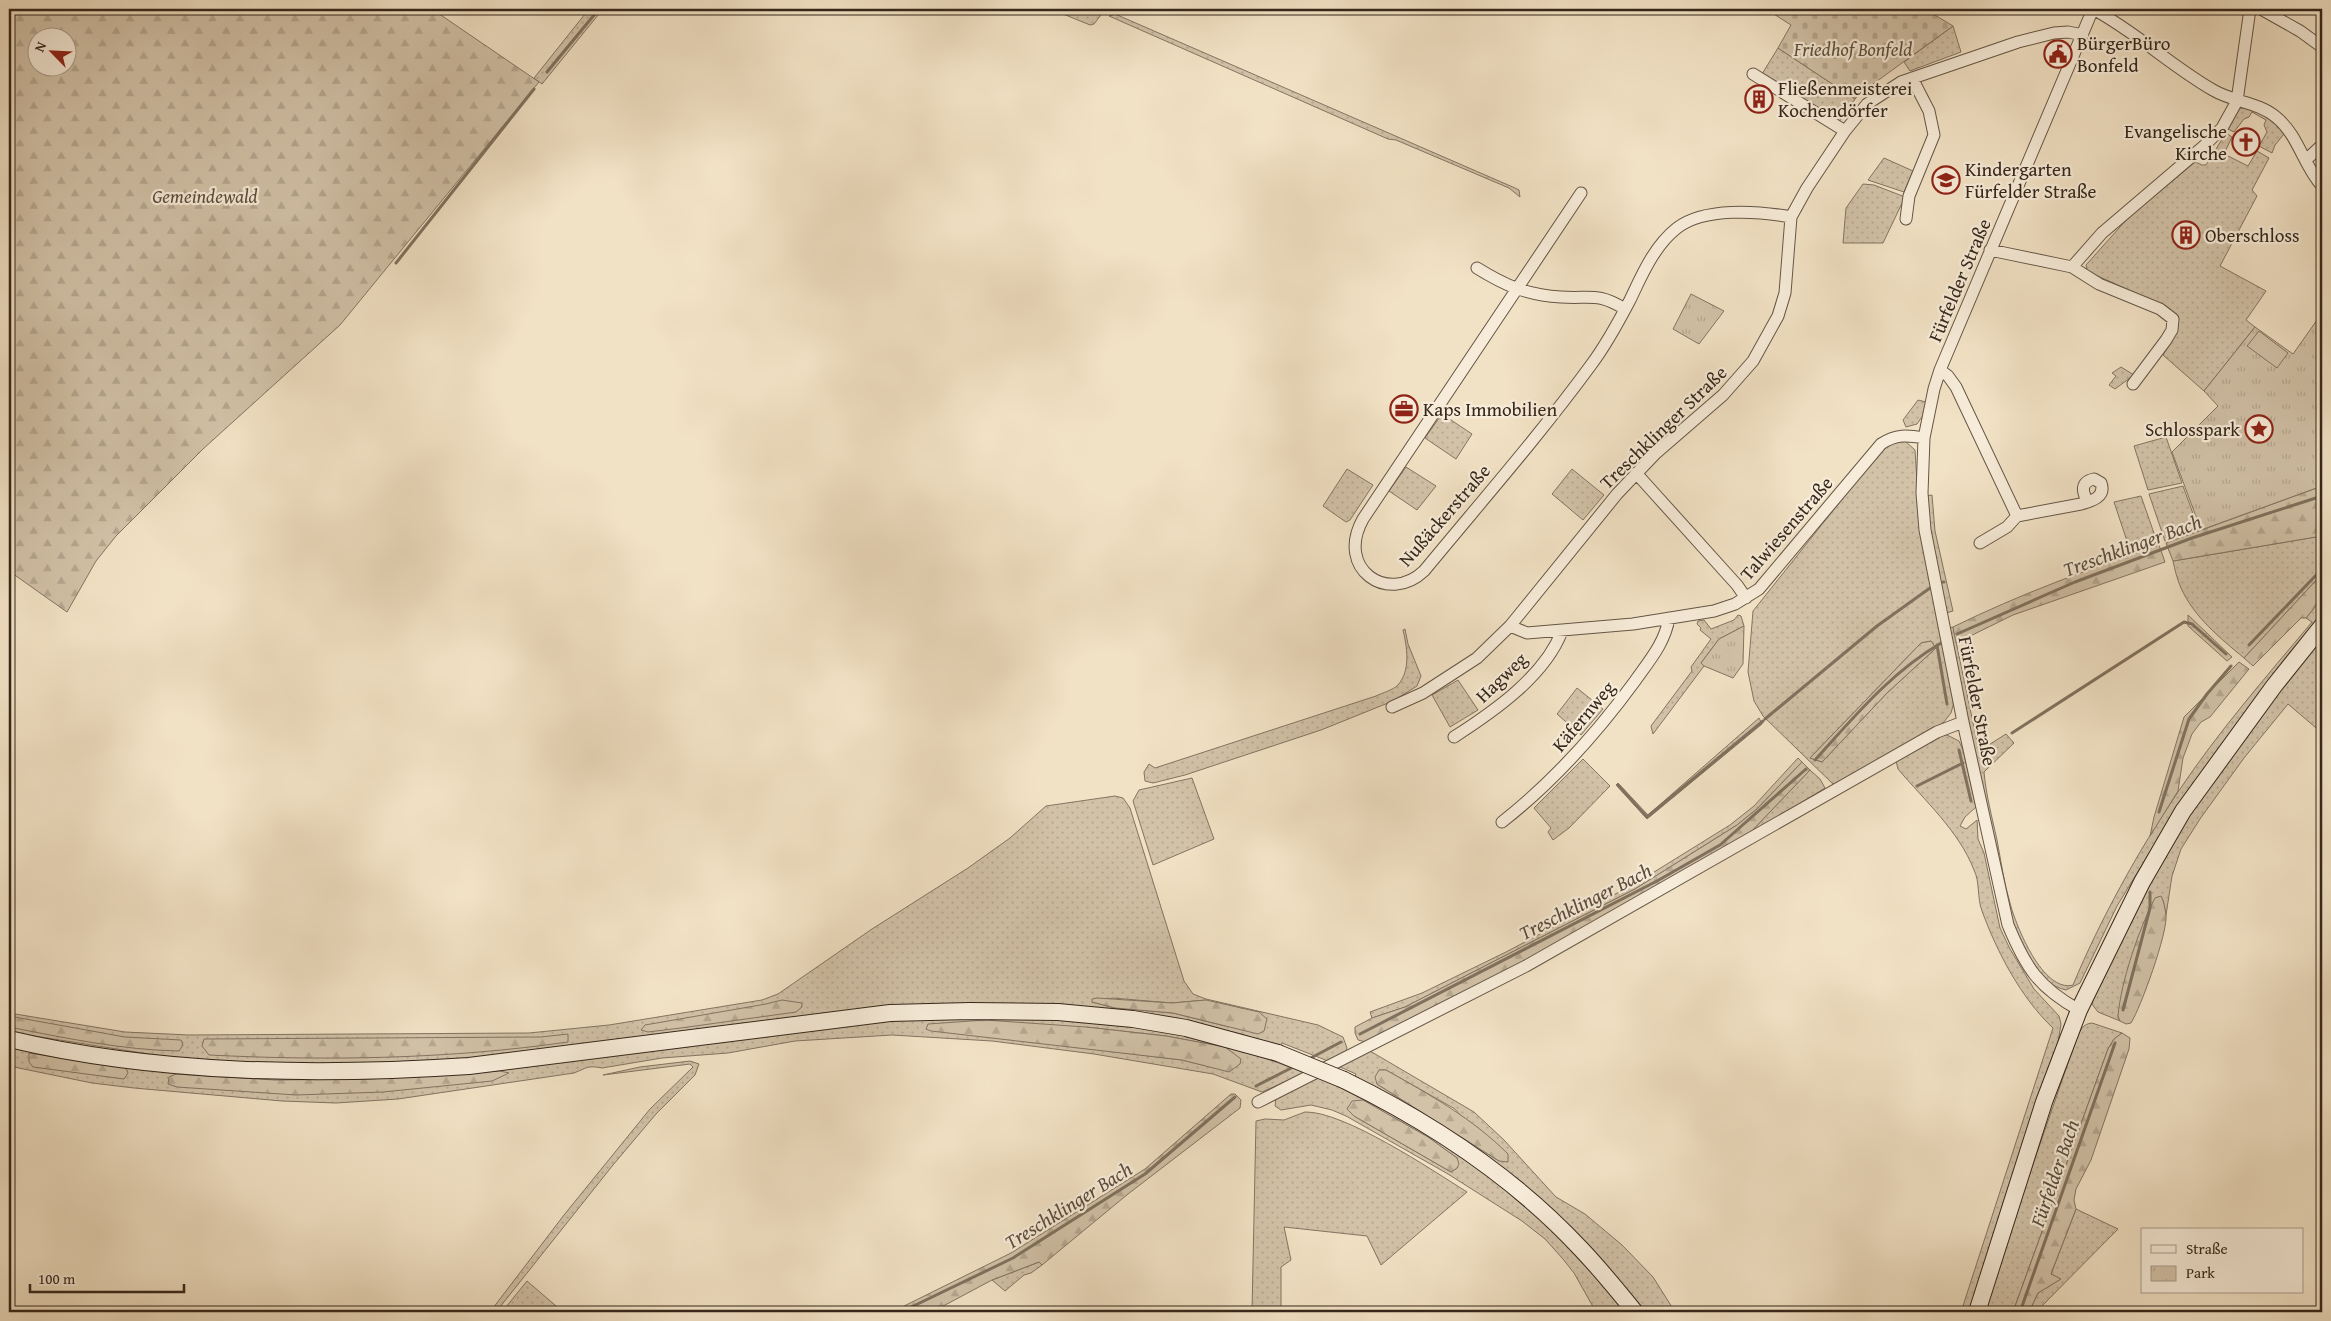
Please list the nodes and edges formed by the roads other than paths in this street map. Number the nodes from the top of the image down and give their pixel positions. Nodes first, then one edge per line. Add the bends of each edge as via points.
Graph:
1 (2093, 9) edge
2 (2250, 9) edge
3 (2261, 9) edge
4 (2082, 35) junction
5 (2322, 47) edge
6 (1753, 74) dead end
7 (1912, 78) junction
8 (2237, 101) junction
9 (1845, 131) junction
10 (2322, 145) edge
11 (2306, 160) junction
12 (2322, 186) edge
13 (1581, 193) dead end
14 (1791, 217) junction
15 (1906, 219) dead end
16 (1990, 250) junction
17 (2072, 267) junction
18 (1477, 268) dead end
19 (1517, 290) junction
20 (1625, 309) junction
21 (1940, 370) junction
22 (2134, 384) dead end
23 (1924, 438) junction
24 (1636, 473) junction
25 (2088, 502) dead end
26 (2017, 516) junction
27 (1980, 543) dead end
28 (1746, 598) junction
29 (1669, 618) junction
30 (1510, 626) junction
31 (2322, 626) edge
32 (1562, 631) junction
33 (1392, 707) dead end
34 (1963, 722) junction
35 (1454, 737) dead end
36 (1502, 822) dead end
37 (2079, 1010) junction
38 (9, 1039) edge
39 (1258, 1102) dead end
40 (1635, 1312) edge
41 (1977, 1312) edge

1 - 4 street, Fürfelder Straße
1 - 8 street via 2210,89
2 - 8 street
3 - 5 street
4 - 7 street, Treschklinger Straße via 2068,32 2040,35
4 - 16 street, Fürfelder Straße
6 - 9 street
7 - 9 street, Treschklinger Straße via 1878,95 1857,114
7 - 15 street via 1929,111 1934,135 1909,196
8 - 11 street via 2258,106 2276,117 2296,139
8 - 17 street via 2216,134 2102,234
9 - 14 street, Treschklinger Straße via 1806,188
10 - 11 street
11 - 12 street
13 - 19 street, Nußäckerstraße
14 - 20 street, Nußäckerstraße via 1709,214 1678,227 1654,254
14 - 24 street, Treschklinger Straße via 1785,293 1766,341 1723,395
16 - 17 street
16 - 21 street, Fürfelder Straße
17 - 22 street via 2099,284 2160,309 2173,319 2172,330
18 - 19 street
19 - 20 street via 1561,298 1603,297
19 - 20 street, Nußäckerstraße via 1356,531 1354,555 1369,576 1397,585 1414,580 1424,571 1591,365
21 - 23 street, Fürfelder Straße
21 - 26 street, Fürfelder Straße via 1956,388
23 - 28 street, Talwiesenstraße via 1903,435 1881,444 1759,589
23 - 34 street, Fürfelder Straße via 1922,493 1925,530
24 - 28 street
24 - 30 street, Treschklinger Straße
25 - 26 street
26 - 27 street via 2007,527
28 - 29 street, Talwiesenstraße via 1714,610
29 - 32 street, Talwiesenstraße
29 - 36 street, Käfernweg via 1653,656 1602,723 1564,766
30 - 32 street, Talwiesenstraße via 1527,633
30 - 33 street, Treschklinger Straße via 1477,658 1446,680
31 - 37 main road via 2183,811 2142,882
32 - 35 street, Hagweg via 1550,652 1513,695
34 - 37 street, Fürfelder Straße via 2008,925 2016,945 2053,996
34 - 39 street via 1937,732 1526,966
37 - 41 main road via 2044,1102
38 - 40 main road, bridge via 102,1056 188,1066 287,1071 411,1070 498,1063 890,1014 970,1010 1058,1012 1133,1019 1186,1028 1278,1053 1382,1099 1443,1135 1514,1187 1580,1248

